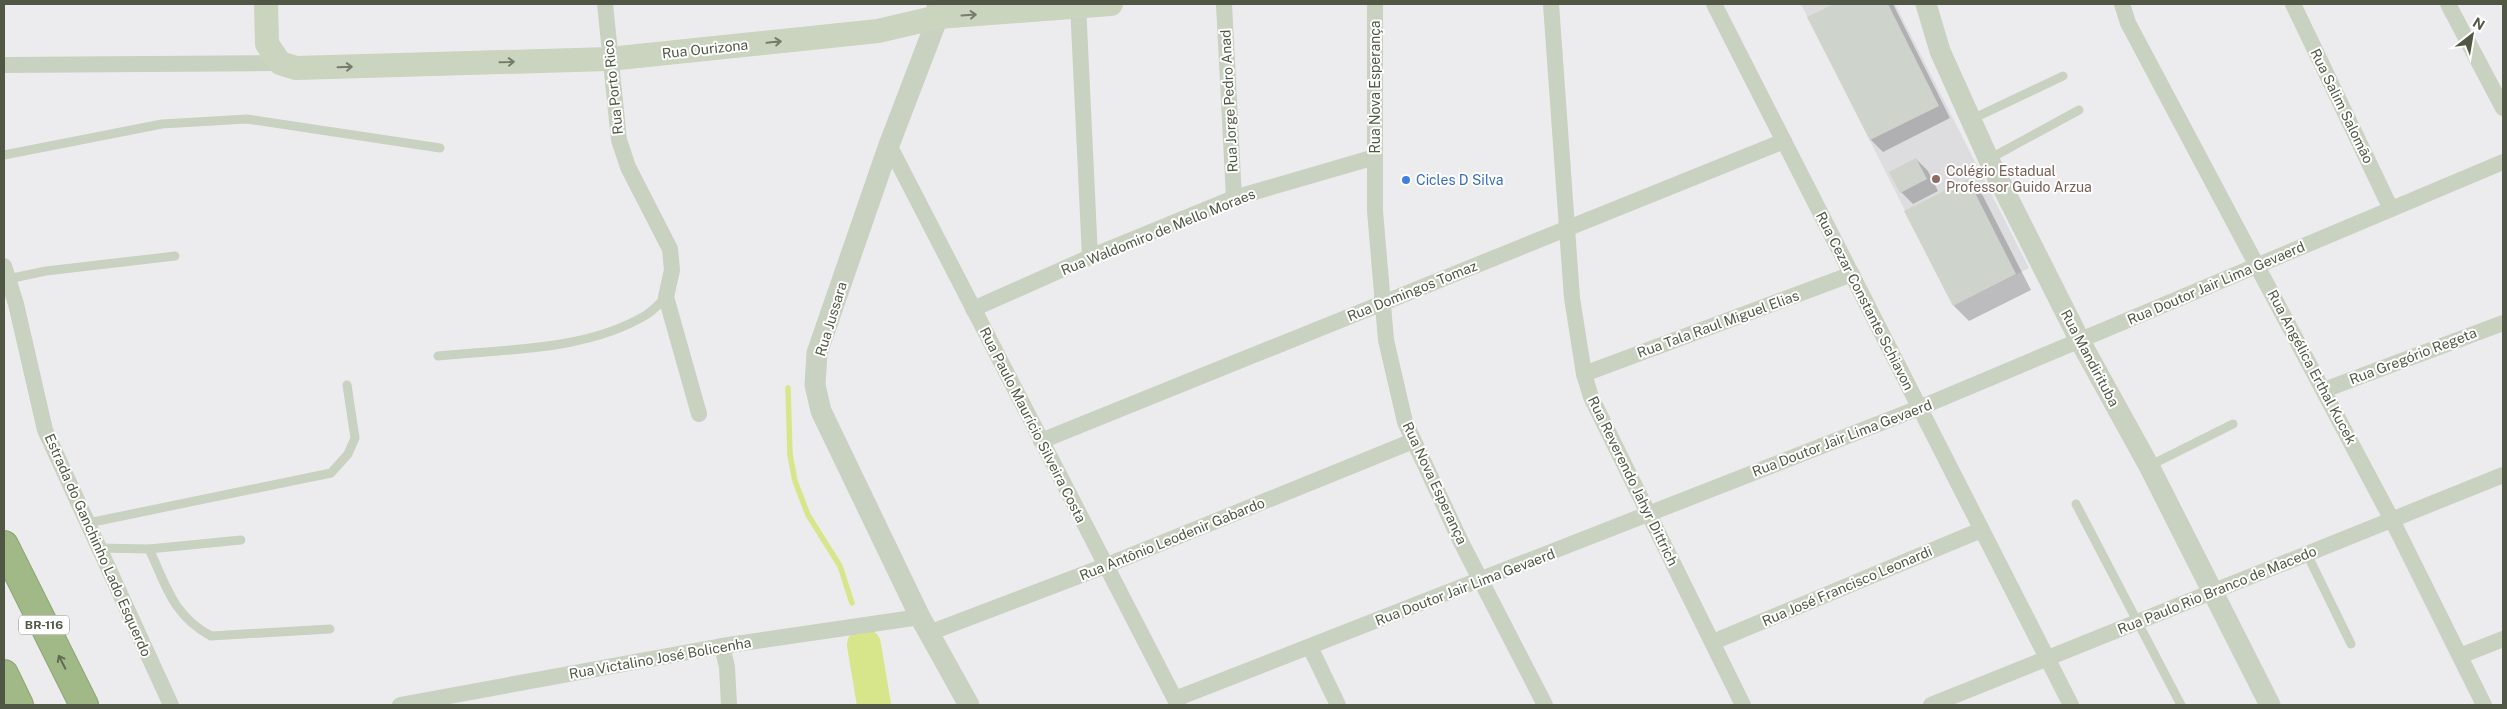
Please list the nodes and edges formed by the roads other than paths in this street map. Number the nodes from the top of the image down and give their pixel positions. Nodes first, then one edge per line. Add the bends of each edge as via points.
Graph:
1 (266, 4) edge
2 (606, 4) edge
3 (1112, 4) edge
4 (1224, 4) edge
5 (1375, 4) edge
6 (1551, 4) edge
7 (1714, 4) edge
8 (1926, 4) edge
9 (2122, 4) edge
10 (2293, 4) edge
11 (2448, 4) edge
12 (1078, 5) edge
13 (938, 10) edge
14 (609, 59) junction
15 (4, 65) edge
16 (288, 66) junction
17 (2063, 76) dead end
18 (2503, 108) edge
19 (2079, 110) dead end
20 (1970, 120) junction
21 (1784, 141) junction
22 (889, 145) junction
23 (440, 148) dead end
24 (4, 155) edge
25 (1375, 157) junction
26 (1988, 160) junction
27 (2503, 162) edge
28 (1234, 198) junction
29 (2391, 209) junction
30 (1568, 229) junction
31 (175, 256) dead end
32 (1090, 257) junction
33 (2258, 265) junction
34 (6, 273) edge
35 (1852, 274) junction
36 (666, 297) junction
37 (1383, 303) junction
38 (973, 308) junction
39 (2503, 322) edge
40 (2080, 341) junction
41 (438, 356) dead end
42 (1584, 374) junction
43 (347, 385) dead end
44 (2324, 390) junction
45 (1920, 408) junction
46 (699, 414) dead end
47 (2233, 424) dead end
48 (1041, 442) junction
49 (1413, 442) junction
50 (2149, 466) junction
51 (2503, 475) edge
52 (2076, 504) dead end
53 (1648, 514) junction
54 (2392, 520) junction
55 (88, 523) junction
56 (1981, 530) junction
57 (241, 540) dead end
58 (4, 545) edge
59 (99, 548) junction
60 (149, 549) junction
61 (2307, 554) junction
62 (1105, 566) junction
63 (1481, 581) junction
64 (2212, 592) junction
65 (2136, 622) junction
66 (924, 625) junction
67 (330, 629) dead end
68 (2503, 639) edge
69 (1713, 642) junction
70 (2351, 644) dead end
71 (722, 646) junction
72 (1310, 647) junction
73 (2460, 656) junction
74 (2047, 659) junction
75 (4, 674) edge
76 (1177, 702) edge
77 (19, 705) edge
78 (84, 705) edge
79 (171, 705) edge
80 (400, 705) edge
81 (729, 705) edge
82 (969, 705) edge
83 (1338, 705) edge
84 (1545, 705) edge
85 (1743, 705) edge
86 (1931, 705) edge
87 (2071, 705) edge
88 (2181, 705) edge
89 (2270, 705) edge
90 (2484, 705) edge

1 - 16 main road via 267,44
2 - 14 street, Rua Porto Rico
3 - 12 main road, Rua Ourizona
4 - 28 street, Rua Jorge Pedro Anad
5 - 25 street, Rua Nova Esperança
6 - 30 street, Rua Reverendo Jahyr Dittrich
7 - 21 street, Rua Cezar Constante Schiavon
8 - 20 street, Rua Mandirituba via 1940,51
9 - 33 street, Rua Angélica Erthal Kucek via 2128,23
10 - 29 street, Rua Salim Salomão
11 - 18 street
13 -> 12 main road, Rua Ourizona
12 - 32 street
14 -> 13 main road, Rua Ourizona via 878,31
13 - 22 street, Rua Jussara
16 -> 14 main road, Rua Ourizona
14 - 36 street, Rua Porto Rico via 619,140 628,167 670,249 672,270
15 - 16 street
17 - 20 lane
19 - 26 lane
20 - 26 street, Rua Mandirituba
21 - 30 street, Rua Domingos Tomaz
21 - 35 street, Rua Cezar Constante Schiavon
22 - 38 street, Rua Paulo Maurício Silveira Costa
22 - 66 street, Rua Jussara via 818,354 815,385 821,411
23 - 24 lane via 247,119 162,124
25 - 28 street, Rua Waldomiro de Mello Moraes
25 - 37 street, Rua Nova Esperança via 1375,211
26 - 40 street, Rua Mandirituba
27 - 29 street, Rua Doutor Jair Lima Gevaerd
28 - 32 street, Rua Waldomiro de Mello Moraes
29 - 33 street, Rua Doutor Jair Lima Gevaerd
30 - 37 street, Rua Domingos Tomaz
30 - 42 street, Rua Reverendo Jahyr Dittrich via 1572,298
31 - 34 lane
32 - 38 street, Rua Waldomiro de Mello Moraes
33 - 40 street, Rua Doutor Jair Lima Gevaerd
33 - 44 street, Rua Angélica Erthal Kucek
34 - 55 street, Estrada do Ganchinho Lado Esquerdo via 45,430
35 - 42 street, Rua Tala Raul Miguel Elias
35 - 45 street, Rua Cezar Constante Schiavon
36 - 41 lane via 648,314 604,336
36 - 46 street
37 - 48 street, Rua Domingos Tomaz
37 - 49 street, Rua Nova Esperança via 1386,340 1405,422
38 - 48 street, Rua Paulo Maurício Silveira Costa
39 - 44 street, Rua Gregório Regeta
40 - 45 street, Rua Doutor Jair Lima Gevaerd
40 - 50 street, Rua Mandirituba
42 - 53 street, Rua Reverendo Jahyr Dittrich via 1591,397
43 - 55 lane via 355,438 348,454 330,473
44 - 54 street, Rua Angélica Erthal Kucek
45 - 53 street, Rua Doutor Jair Lima Gevaerd
45 - 56 street, Rua Cezar Constante Schiavon
47 - 50 lane
48 - 62 street, Rua Paulo Maurício Silveira Costa
49 - 62 street, Rua Antônio Leodenir Gabardo
49 - 63 street, Rua Nova Esperança
50 - 64 street, Rua Mandirituba
51 - 54 street, Rua Paulo Rio Branco de Macedo
52 - 65 lane
53 - 63 street, Rua Doutor Jair Lima Gevaerd
53 - 69 street, Rua Reverendo Jahyr Dittrich
54 - 61 street, Rua Paulo Rio Branco de Macedo
54 - 73 street, Rua Angélica Erthal Kucek
55 - 59 street, Estrada do Ganchinho Lado Esquerdo
56 - 69 street, Rua José Francisco Leonardi
56 - 74 street, Rua Cezar Constante Schiavon
57 - 60 lane
78 -> 58 highway, BR-116
59 - 60 lane
59 - 79 street, Estrada do Ganchinho Lado Esquerdo
60 - 67 lane via 178,610 195,627 211,636
61 - 64 street, Rua Paulo Rio Branco de Macedo
61 - 70 lane
62 - 66 street, Rua Antônio Leodenir Gabardo
62 - 76 street, Rua Paulo Maurício Silveira Costa
63 - 72 street, Rua Doutor Jair Lima Gevaerd
63 - 84 street, Rua Nova Esperança
64 - 65 street, Rua Paulo Rio Branco de Macedo
64 - 89 street, Rua Mandirituba
65 - 74 street, Rua Paulo Rio Branco de Macedo
65 - 88 lane
66 - 71 street, Rua Victalino José Bolicenha
66 - 82 street, Rua Jussara
68 - 73 street
69 - 85 street, Rua Reverendo Jahyr Dittrich
71 - 80 street, Rua Victalino José Bolicenha
71 - 81 street
72 - 76 street, Rua Doutor Jair Lima Gevaerd
72 - 83 street
73 - 90 street, Rua Angélica Erthal Kucek
74 - 86 street, Rua Paulo Rio Branco de Macedo
74 - 87 street, Rua Cezar Constante Schiavon
75 - 77 highway

